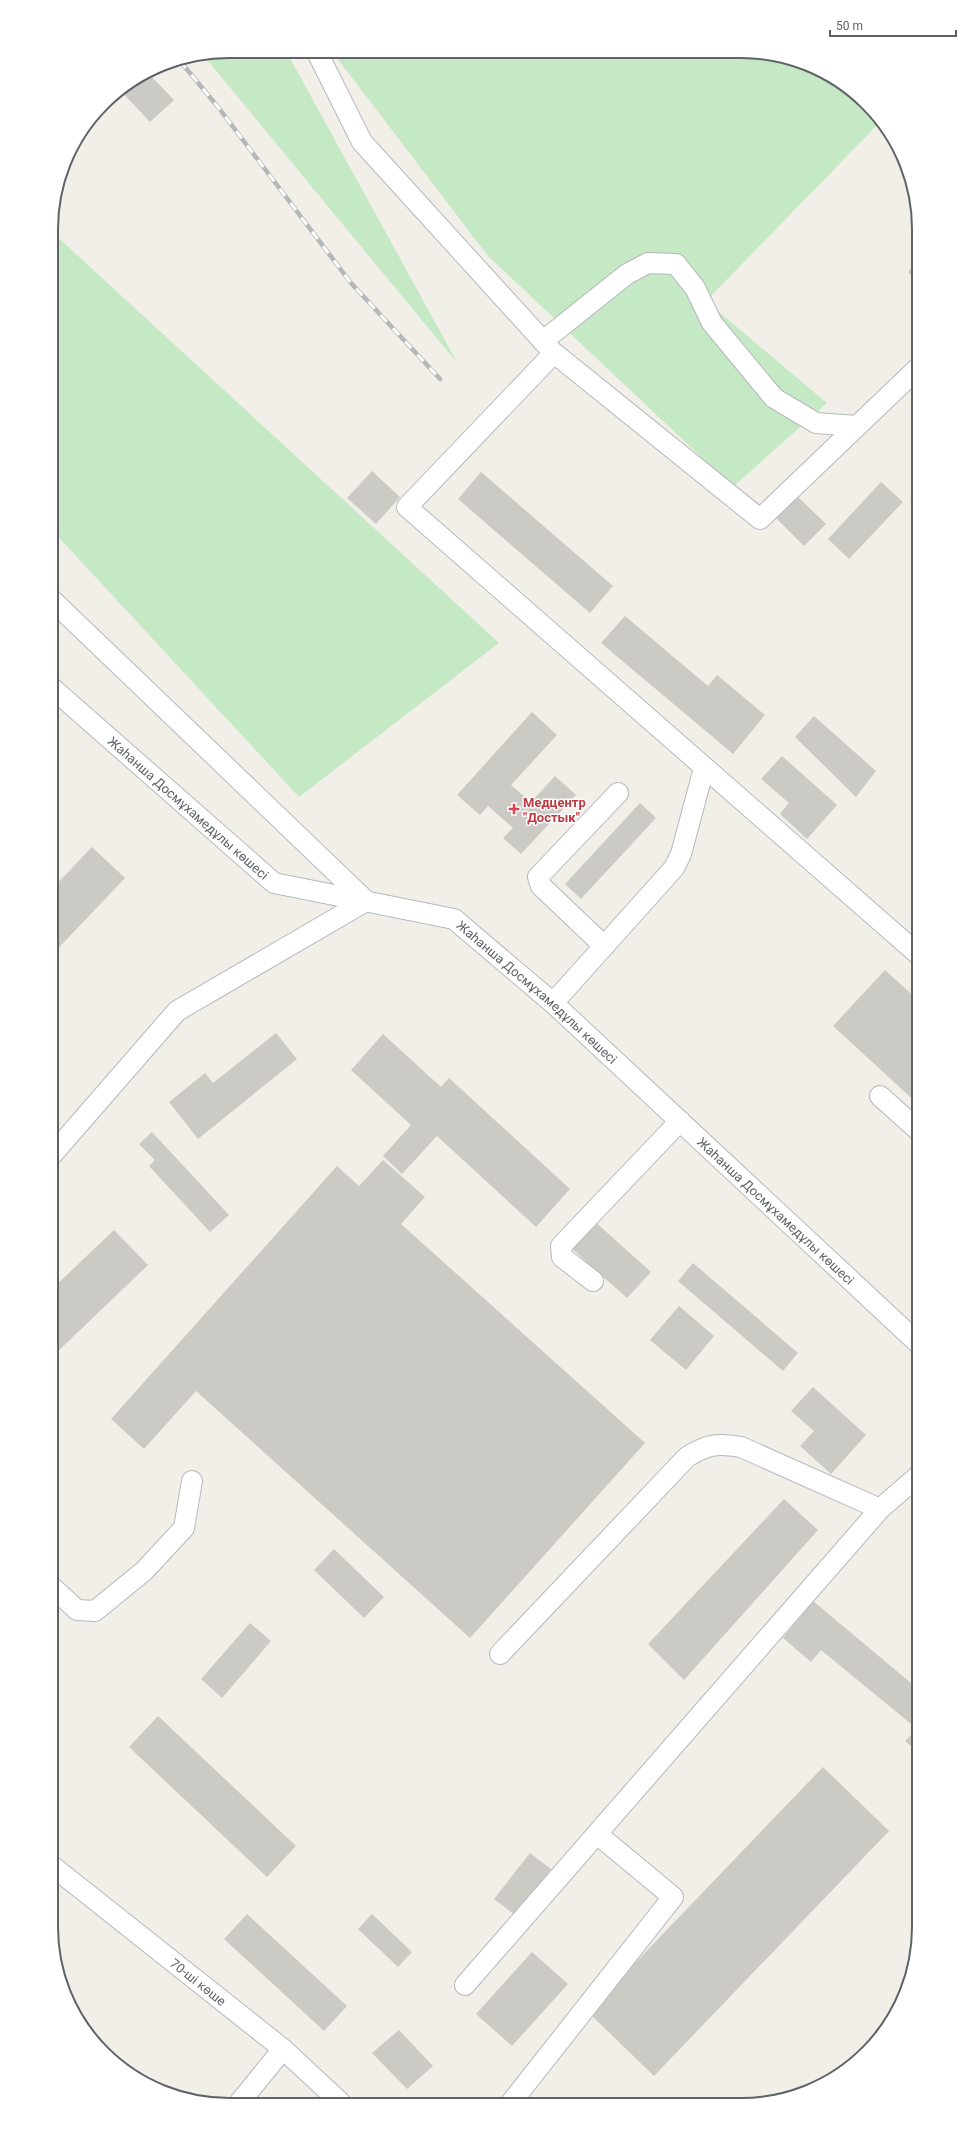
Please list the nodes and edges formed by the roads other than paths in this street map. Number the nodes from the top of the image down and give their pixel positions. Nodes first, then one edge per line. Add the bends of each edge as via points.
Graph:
1 (320, 58) edge
2 (548, 347) junction
3 (912, 374) edge
4 (857, 426) junction
5 (58, 606) edge
6 (58, 693) edge
7 (704, 768) junction
8 (618, 793) dead end
9 (366, 901) junction
10 (604, 946) junction
11 (912, 949) edge
12 (553, 1003) junction
13 (880, 1096) dead end
14 (680, 1121) junction
15 (912, 1125) edge
16 (58, 1148) edge
17 (593, 1281) dead end
18 (912, 1337) edge
19 (192, 1481) dead end
20 (912, 1481) edge
21 (880, 1509) junction
22 (58, 1592) edge
23 (500, 1654) dead end
24 (597, 1834) junction
25 (58, 1871) edge
26 (465, 1985) dead end
27 (283, 2049) junction
28 (243, 2098) edge
29 (337, 2098) edge
30 (515, 2098) edge

1 - 2 street via 362,142
2 - 4 street via 760,519
2 - 4 street via 627,274 648,263 676,264 695,288 712,323 774,398 816,423
2 - 7 street via 407,507
3 - 4 street
5 - 9 street
6 - 9 street, Жаһанша Досмұхамедұлы көшесі via 274,883
7 - 10 street via 681,854 674,868
7 - 11 street
8 - 10 street via 538,877 540,886
9 - 12 street, Жаһанша Досмұхамедұлы көшесі via 454,919
9 - 16 street via 177,1012
10 - 12 street
12 - 14 street, Жаһанша Досмұхамедұлы көшесі
13 - 15 street
14 - 17 street via 561,1246 562,1256
14 - 18 street, Жаһанша Досмұхамедұлы көшесі
19 - 22 street via 184,1528 144,1571 95,1611 77,1610
20 - 21 street
21 - 23 street via 741,1447 719,1443 701,1448 687,1457
21 - 24 street
24 - 26 street
24 - 30 street via 673,1897
25 - 27 street, 70-ші көше
27 - 28 street
27 - 29 street, 70-ші көше

